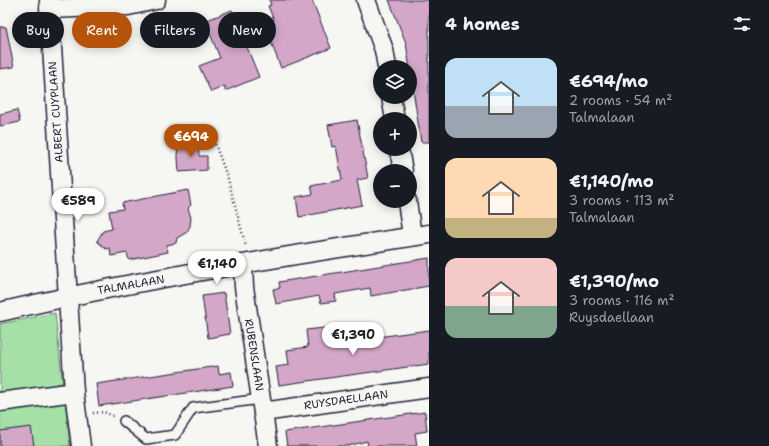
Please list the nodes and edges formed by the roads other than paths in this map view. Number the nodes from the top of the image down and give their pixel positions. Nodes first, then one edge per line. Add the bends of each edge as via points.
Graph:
1 (156, 0) edge
2 (366, 0) edge
3 (49, 5) edge
4 (386, 60) edge
5 (410, 208) edge
6 (421, 235) edge
7 (243, 265) junction
8 (68, 296) junction
9 (0, 312) edge
10 (429, 388) edge
11 (74, 392) junction
12 (0, 402) edge
13 (262, 405) junction
14 (124, 421) road end
15 (81, 446) edge
16 (268, 446) edge

1 - 3 street via 128,6
2 - 4 street
3 - 8 street, ALBERT CUYPLAAN
5 - 6 street
6 - 7 street, TALMALAAN
7 - 8 street, TALMALAAN
7 - 13 street, RUBENSLAAN
8 - 9 street, TALMALAAN
8 - 11 street, ALBERT CUYPLAAN
10 - 13 street, RUYSDAELLAAN
11 - 12 street
11 - 15 street, ALBERT CUYPLAAN
13 - 14 lane, RUYSDAELLAAN via 193,408 175,435 146,439
13 - 16 street, RUBENSLAAN

